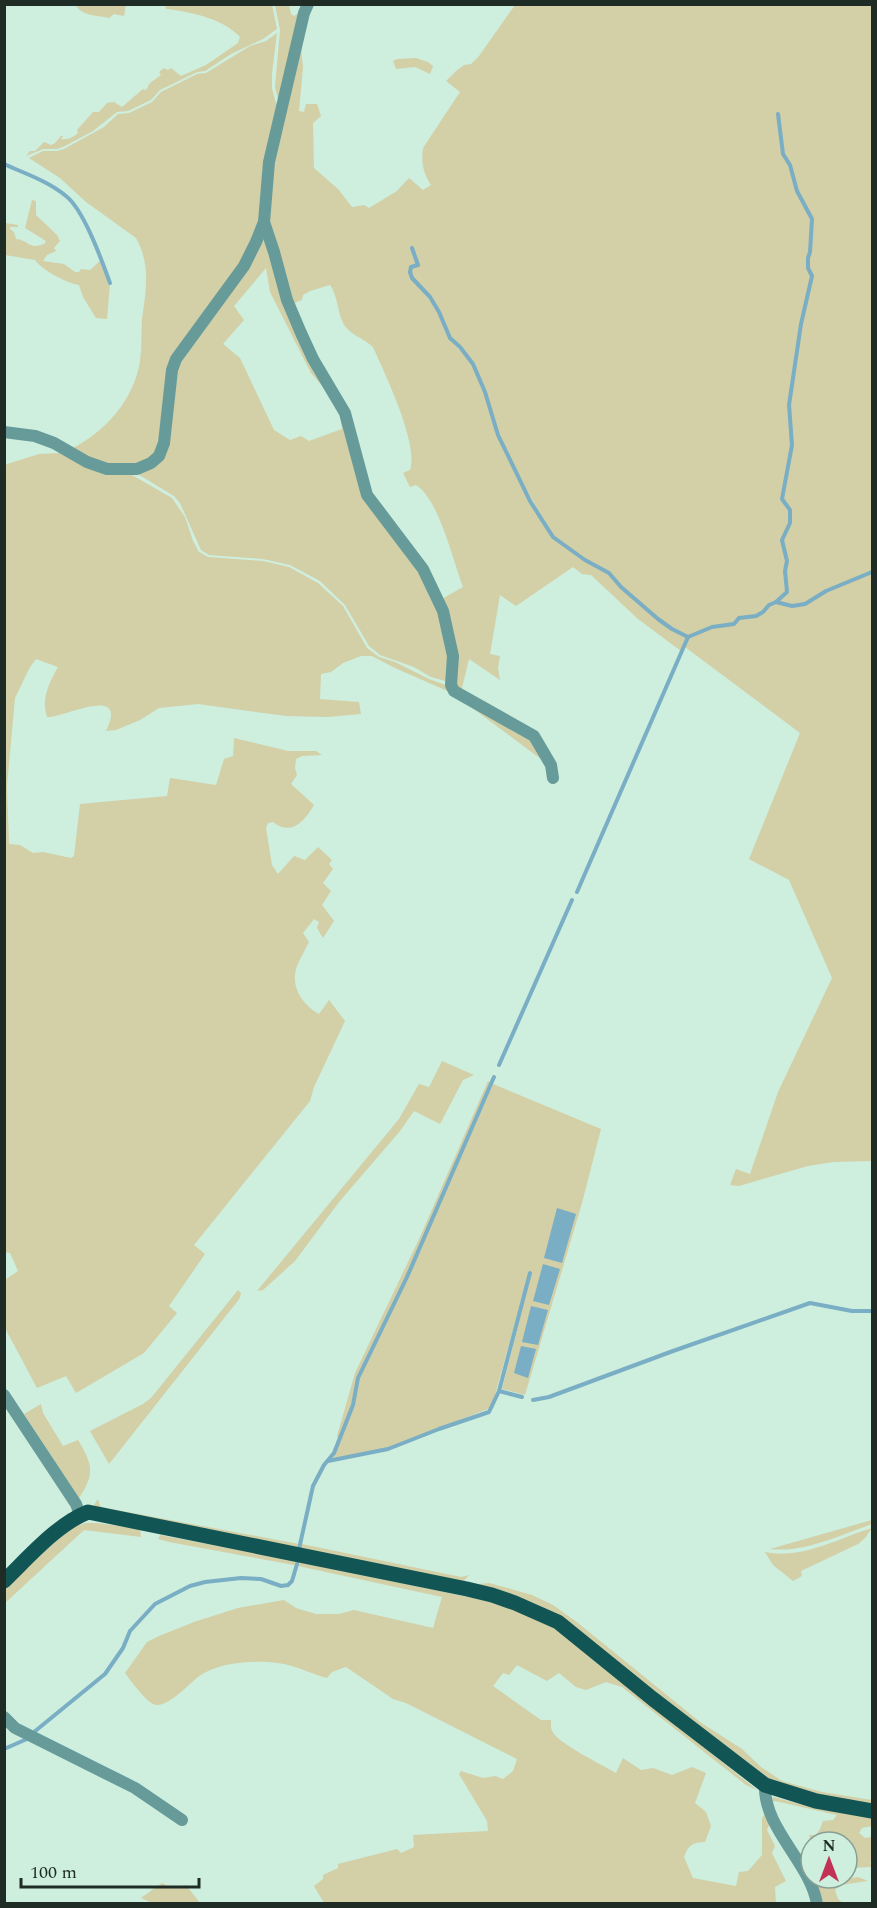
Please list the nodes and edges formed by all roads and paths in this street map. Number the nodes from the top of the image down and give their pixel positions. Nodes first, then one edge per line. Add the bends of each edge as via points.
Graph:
1 (308, 4) edge
2 (264, 222) junction
3 (4, 432) edge
4 (553, 778) dead end
5 (4, 1395) edge
6 (80, 1515) junction
7 (4, 1581) edge
8 (4, 1717) edge
9 (765, 1785) junction
10 (873, 1811) edge
11 (182, 1820) dead end
12 (817, 1904) edge

1 - 2 street via 269,162
2 - 3 street via 244,266 176,359 164,443 151,463 137,469 107,470 54,443
2 - 4 street via 287,300 313,359 345,413 367,495 423,569 443,611 453,656 454,691 534,736 551,765
5 - 6 street
6 - 7 main road
6 - 9 main road via 88,1512 422,1580 492,1595 525,1607 558,1622
8 - 11 street via 15,1728 135,1788
9 - 10 main road via 816,1801
9 - 12 street via 766,1803

